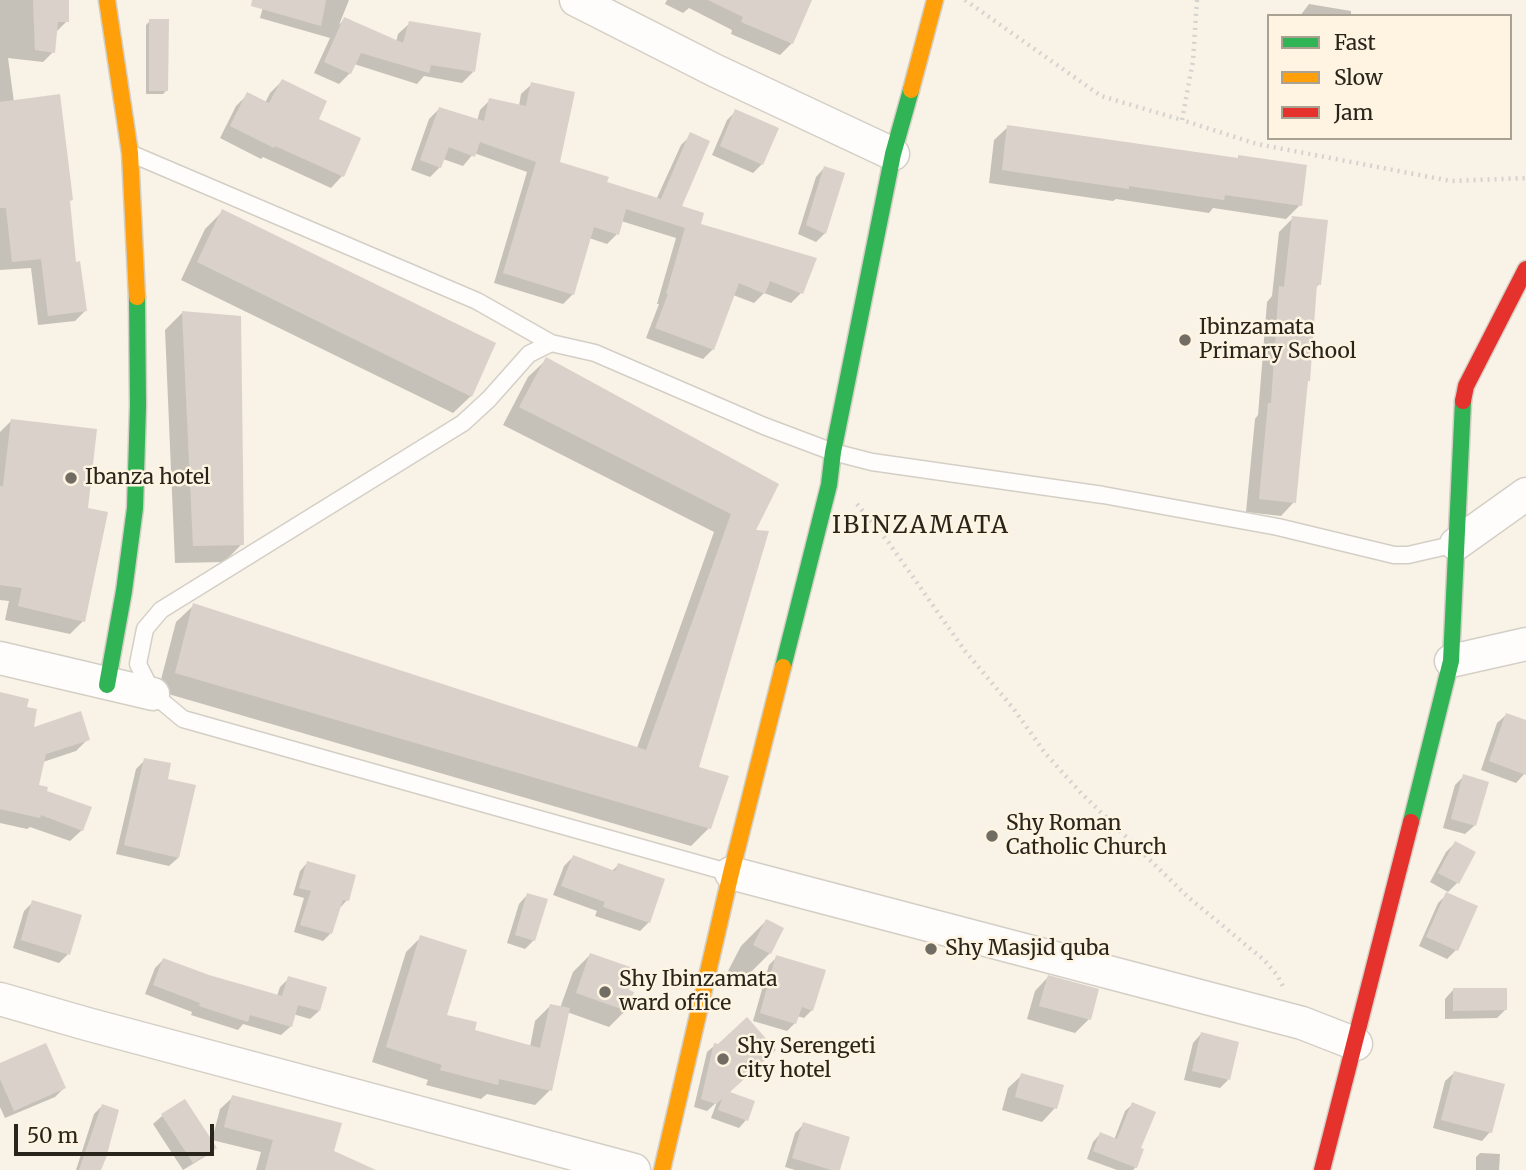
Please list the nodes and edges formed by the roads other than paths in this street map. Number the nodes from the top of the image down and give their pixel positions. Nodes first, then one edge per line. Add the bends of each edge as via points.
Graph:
1 (107, 0) edge
2 (576, 0) edge
3 (935, 0) edge
4 (130, 153) junction
5 (894, 154) junction
6 (1526, 269) edge
7 (551, 343) junction
8 (833, 452) junction
9 (1526, 494) edge
10 (1456, 544) junction
11 (1526, 643) edge
12 (0, 658) edge
13 (1451, 661) junction
14 (107, 685) junction
15 (153, 694) junction
16 (731, 873) junction
17 (0, 999) edge
18 (1356, 1044) junction
19 (635, 1170) edge
20 (662, 1170) edge
21 (1322, 1170) edge

1 - 4 street
2 - 5 street
3 - 5 street
4 - 7 lane via 477,301
4 - 14 street via 137,303 135,508
5 - 8 street
6 - 10 street via 1466,386
7 - 8 lane via 594,353
7 - 15 lane via 529,354 463,423 161,610 145,629 138,664
8 - 10 lane via 1279,527 1394,555
8 - 16 street
9 - 10 street
10 - 13 street
11 - 13 street
12 - 14 street
13 - 18 street
14 - 15 street
15 - 16 lane via 183,719
16 - 18 street via 1302,1023
16 - 20 street
17 - 19 street
18 - 21 street

